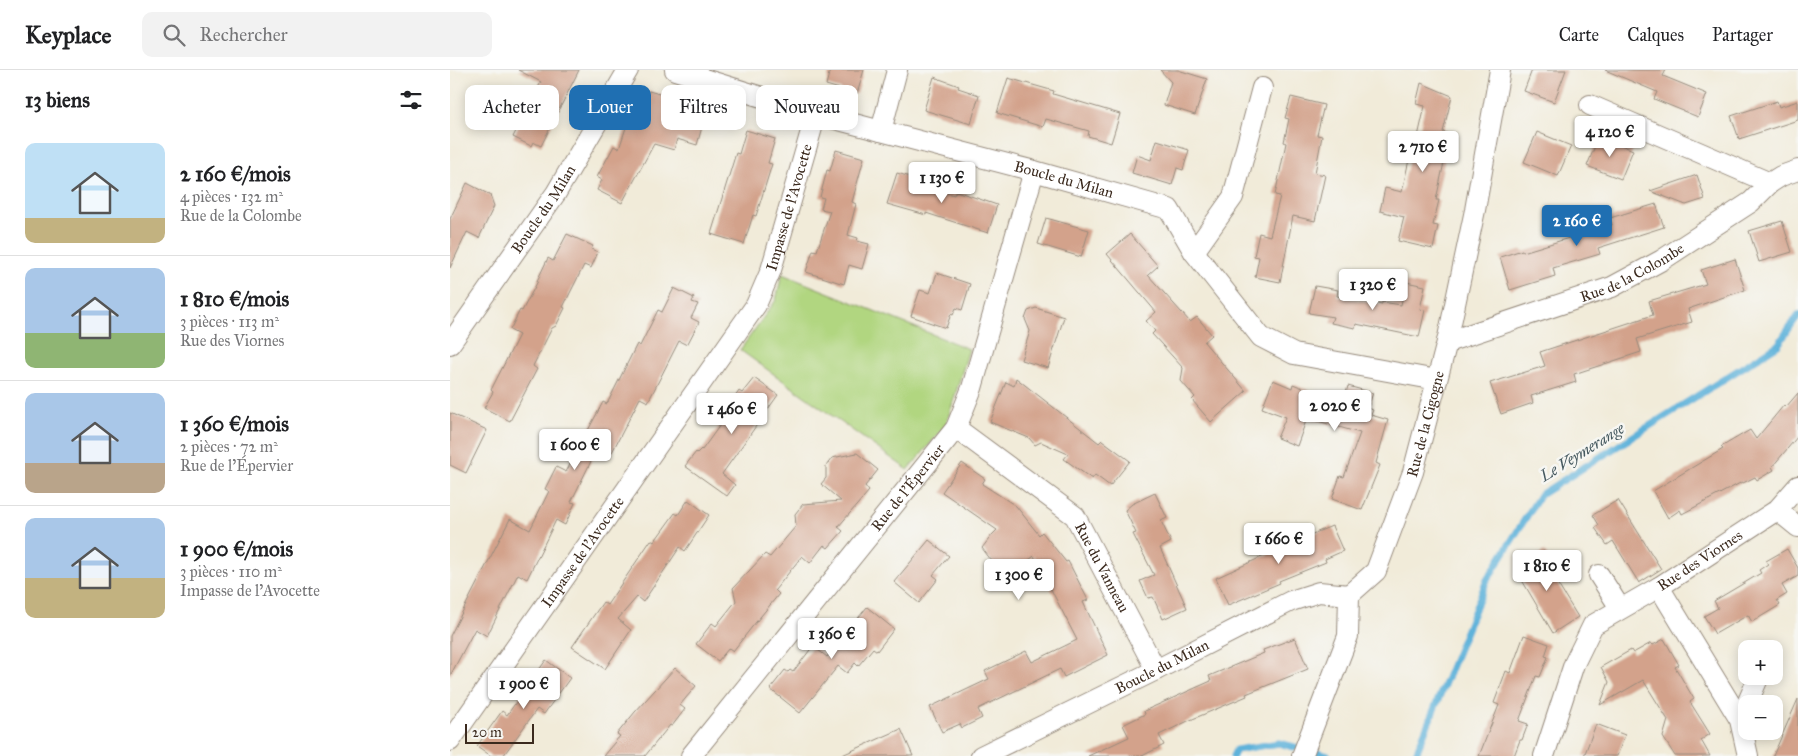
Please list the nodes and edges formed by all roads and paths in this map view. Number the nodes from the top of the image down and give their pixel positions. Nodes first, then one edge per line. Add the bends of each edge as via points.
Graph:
1 (628, 70) edge
2 (675, 70) edge
3 (897, 70) edge
4 (1500, 70) edge
5 (1262, 88) dead end
6 (756, 95) edge
7 (1590, 105) dead end
8 (858, 125) edge
9 (811, 130) edge
10 (881, 131) junction
11 (1798, 170) edge
12 (1034, 171) junction
13 (1770, 184) junction
14 (1194, 252) junction
15 (1447, 342) junction
16 (450, 344) edge
17 (1437, 380) junction
18 (956, 428) junction
19 (1798, 486) edge
20 (1777, 510) junction
21 (1798, 527) edge
22 (1599, 575) dead end
23 (1659, 587) junction
24 (1349, 595) junction
25 (1620, 608) junction
26 (1156, 670) junction
27 (1738, 700) edge
28 (1747, 740) edge
29 (450, 741) edge
30 (691, 756) edge
31 (980, 756) edge
32 (1302, 756) edge
33 (1544, 756) edge
34 (1748, 756) edge

1 - 16 street, Boucle du Milan via 556,193
2 - 6 street, Boucle du Milan
3 - 10 street
4 - 15 street, Rue de la Cigogne
5 - 14 street via 1233,197
7 - 13 street
8 - 10 street, Boucle du Milan
9 - 29 street, Impasse de l'Avocette via 772,270 756,305
10 - 12 street, Boucle du Milan
11 - 13 street, Rue de la Colombe
12 - 14 street, Boucle du Milan via 1169,209
12 - 18 street, Rue de l'Épervier via 972,388
13 - 15 street, Rue de la Colombe via 1751,202 1662,260 1612,287
14 - 17 street, Boucle du Milan via 1261,337 1294,354
15 - 17 street, Rue de la Cigogne
17 - 24 street, Rue de la Cigogne via 1413,472 1376,571
18 - 26 street, Rue du Vanneau via 1075,516
18 - 30 street, Rue de l'Épervier
19 - 20 street, Rue des Viornes
20 - 21 street
20 - 23 street, Rue des Viornes
22 - 25 street
23 - 25 street, Rue des Viornes
23 - 27 street
24 - 26 street, Boucle du Milan via 1319,592 1291,601
24 - 32 street via 1348,636
25 - 33 street, Rue des Viornes via 1593,626 1574,664
26 - 31 street, Boucle du Milan
28 - 34 street

